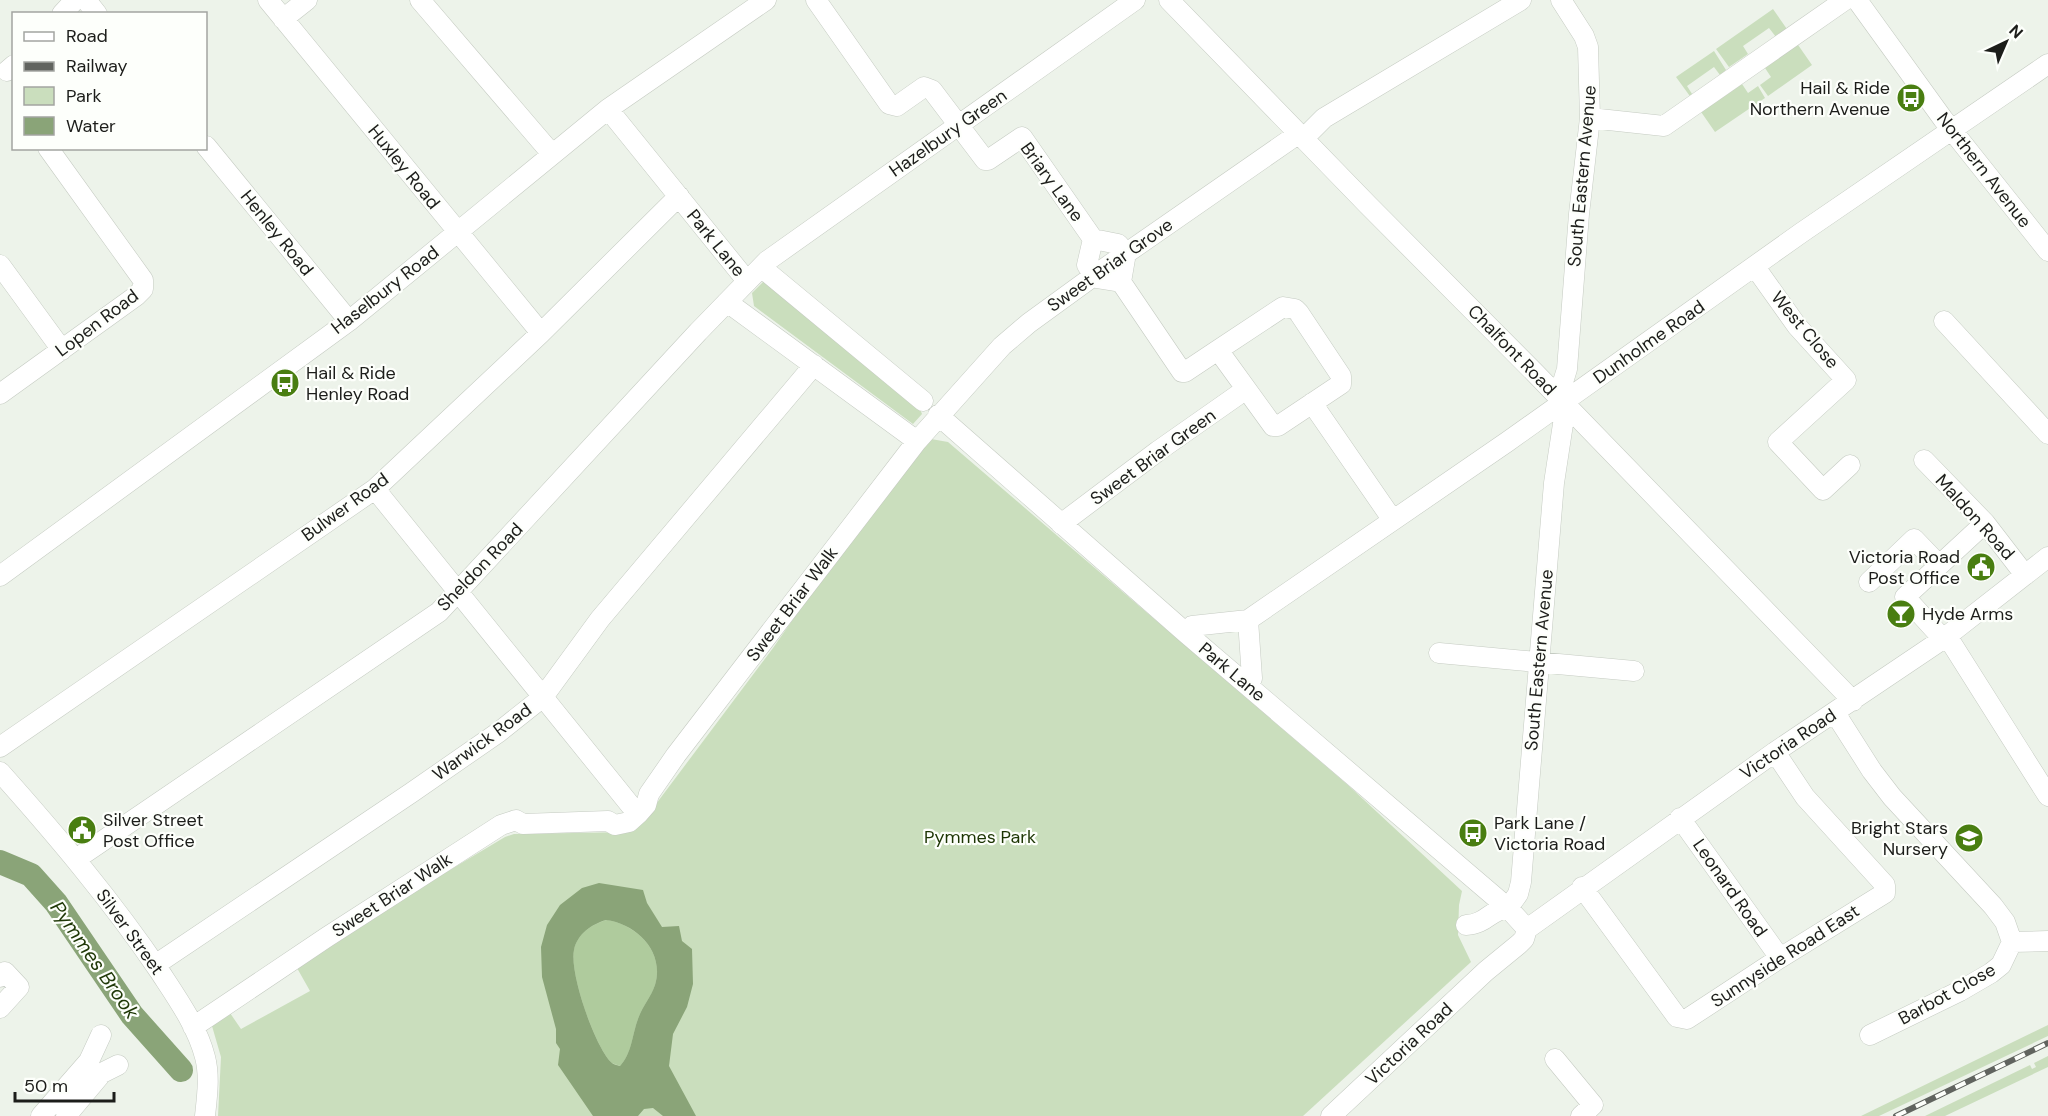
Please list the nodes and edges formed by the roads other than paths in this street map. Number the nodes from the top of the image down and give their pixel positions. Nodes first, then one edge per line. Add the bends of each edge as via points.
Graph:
1 (75, 0) edge
2 (86, 0) edge
3 (268, 0) edge
4 (307, 0) edge
5 (420, 0) edge
6 (766, 0) edge
7 (816, 0) edge
8 (1135, 0) edge
9 (1168, 0) edge
10 (1521, 0) edge
11 (1561, 0) edge
12 (1845, 0) edge
13 (1857, 0) edge
14 (743, 7) edge
15 (64, 12) edge
16 (95, 12) edge
17 (283, 19) junction
18 (2048, 64) edge
19 (609, 109) junction
20 (1590, 118) junction
21 (958, 125) junction
22 (1952, 130) junction
23 (1300, 136) junction
24 (207, 147) edge
25 (49, 150) edge
26 (552, 154) junction
27 (679, 196) junction
28 (458, 233) junction
29 (1093, 239) junction
30 (2048, 251) edge
31 (1126, 253) junction
32 (0, 265) edge
33 (761, 267) junction
34 (1755, 267) junction
35 (1095, 275) junction
36 (747, 281) junction
37 (1121, 282) junction
38 (727, 302) junction
39 (349, 321) junction
40 (1944, 321) dead end
41 (541, 333) junction
42 (62, 350) junction
43 (1218, 350) junction
44 (814, 365) junction
45 (1245, 390) junction
46 (0, 394) edge
47 (923, 401) dead end
48 (1562, 402) junction
49 (1312, 403) junction
50 (938, 415) junction
51 (2048, 434) edge
52 (917, 441) junction
53 (1924, 460) dead end
54 (1850, 465) dead end
55 (375, 489) junction
56 (1392, 519) junction
57 (1985, 523) junction
58 (1061, 524) junction
59 (2048, 557) edge
60 (1939, 565) junction
61 (2025, 575) junction
62 (0, 576) edge
63 (1869, 582) dead end
64 (459, 591) junction
65 (1248, 620) junction
66 (1186, 633) junction
67 (1945, 638) junction
68 (1439, 652) dead end
69 (1539, 662) junction
70 (1634, 671) dead end
71 (1246, 683) junction
72 (543, 697) junction
73 (1853, 700) junction
74 (1835, 713) junction
75 (0, 747) edge
76 (1775, 752) junction
77 (0, 772) edge
78 (649, 794) junction
79 (2048, 796) edge
80 (631, 806) junction
81 (1680, 818) junction
82 (608, 821) junction
83 (76, 860) junction
84 (1582, 887) junction
85 (1508, 908) junction
86 (1466, 925) dead end
87 (1527, 928) junction
88 (2048, 941) edge
89 (2012, 942) junction
90 (1780, 958) junction
91 (155, 965) junction
92 (0, 977) edge
93 (0, 1008) edge
94 (193, 1027) junction
95 (101, 1035) dead end
96 (1870, 1035) dead end
97 (1555, 1059) dead end
98 (103, 1067) junction
99 (41, 1116) edge
100 (66, 1116) edge
101 (205, 1116) edge
102 (1331, 1116) edge
103 (1581, 1116) edge

1 - 15 street
2 - 16 street
3 - 17 street, Huxley Road
4 - 17 street
5 - 26 street
6 - 14 street, Haselbury Road
7 - 21 street via 889,104 897,106 924,87 932,90
8 - 21 street, Hazelbury Green
9 - 23 street, Chalfont Road
10 - 23 street, Sweet Briar Grove
11 - 20 street, South Eastern Avenue via 1588,47
12 - 20 street via 1664,126
13 - 22 street, Northern Avenue
14 - 19 street, Haselbury Road
17 - 28 street, Huxley Road
18 - 22 street, Dunholme Road
19 - 26 street, Haselbury Road
19 - 27 street, Park Lane
20 - 48 street, South Eastern Avenue
21 - 29 street, Briary Lane via 985,160 1022,137
21 - 33 street, Hazelbury Green
22 - 30 street, Northern Avenue
22 - 34 street, Dunholme Road
23 - 31 street, Sweet Briar Grove
23 - 48 street, Chalfont Road
24 - 39 street, Henley Road
25 - 42 street, Lopen Road via 143,280 141,293
26 - 28 street, Haselbury Road
27 - 36 street, Park Lane
27 - 41 street, Bulwer Road
28 - 39 street, Haselbury Road
28 - 41 street, Huxley Road
29 - 31 street, Briary Lane via 1118,244
29 - 35 street, Briary Lane via 1087,265
31 - 35 street, Sweet Briar Grove
31 - 37 street
32 - 42 street
33 - 36 street, Park Lane
33 - 47 street, Park Lane
34 - 48 street, Dunholme Road
34 - 54 street, West Close via 1797,326 1846,380 1778,442 1823,490
35 - 37 street
35 - 50 street, Sweet Briar Grove via 1002,346
36 - 38 street, Sheldon Road
37 - 43 street via 1182,372
38 - 44 street, Park Lane
38 - 64 street, Sheldon Road
39 - 62 street, Haselbury Road
40 - 51 street
41 - 55 street, Bulwer Road
42 - 46 street, Lopen Road
43 - 45 street
43 - 49 street via 1278,308 1295,309 1341,376 1341,384
44 - 52 street, Park Lane
44 - 72 street, Warwick Road via 600,619
45 - 49 street via 1273,426
45 - 58 street, Sweet Briar Green
48 - 56 street, Dunholme Road
48 - 69 street, South Eastern Avenue
48 - 73 street, Chalfont Road
49 - 56 street
50 - 52 street, Sweet Briar Walk
50 - 58 street, Park Lane
52 - 78 street, Sweet Briar Walk
53 - 57 street, Maldon Road
55 - 64 street
55 - 75 street, Bulwer Road
56 - 65 street, Dunholme Road
57 - 60 street
57 - 61 street, Maldon Road
58 - 66 street, Park Lane
59 - 61 street, Victoria Road
60 - 63 street via 1914,539
60 - 67 street via 1905,597
61 - 67 street, Victoria Road
64 - 72 street
64 - 83 street, Sheldon Road via 439,612
65 - 66 street, Dunholme Road via 1192,626
65 - 71 street via 1252,678
66 - 71 street, Park Lane
67 - 73 street, Victoria Road
67 - 79 street
68 - 69 street
69 - 70 street
69 - 85 street, South Eastern Avenue via 1521,882
71 - 85 street, Park Lane
72 - 80 street
72 - 91 street, Warwick Road via 411,793
73 - 74 street, Victoria Road
74 - 76 street, Victoria Road
74 - 89 street via 1892,797 1994,906
76 - 81 street, Victoria Road
76 - 90 street, Sunnyside Road East via 1805,797 1886,890
77 - 83 street, Silver Street
78 - 80 street, Sweet Briar Walk
78 - 82 street, Sweet Briar Walk via 646,806 629,822 615,825
80 - 82 street, Sweet Briar Walk
81 - 84 street, Victoria Road
81 - 90 street, Leonard Road
82 - 94 street, Sweet Briar Walk via 523,824 516,820 501,825
83 - 91 street, Silver Street
84 - 87 street, Victoria Road
84 - 90 street, Sunnyside Road East via 1683,1020
85 - 86 street via 1499,909 1478,924
85 - 87 street, Park Lane
87 - 102 street, Victoria Road via 1519,944
88 - 89 street
89 - 96 street, Barbot Close via 2001,965 1990,974
91 - 94 street, Silver Street
92 - 93 street via 4,972 19,987
94 - 101 street, Silver Street via 207,1071
95 - 98 street
97 - 103 street via 1593,1105
98 - 99 street
98 - 100 street

